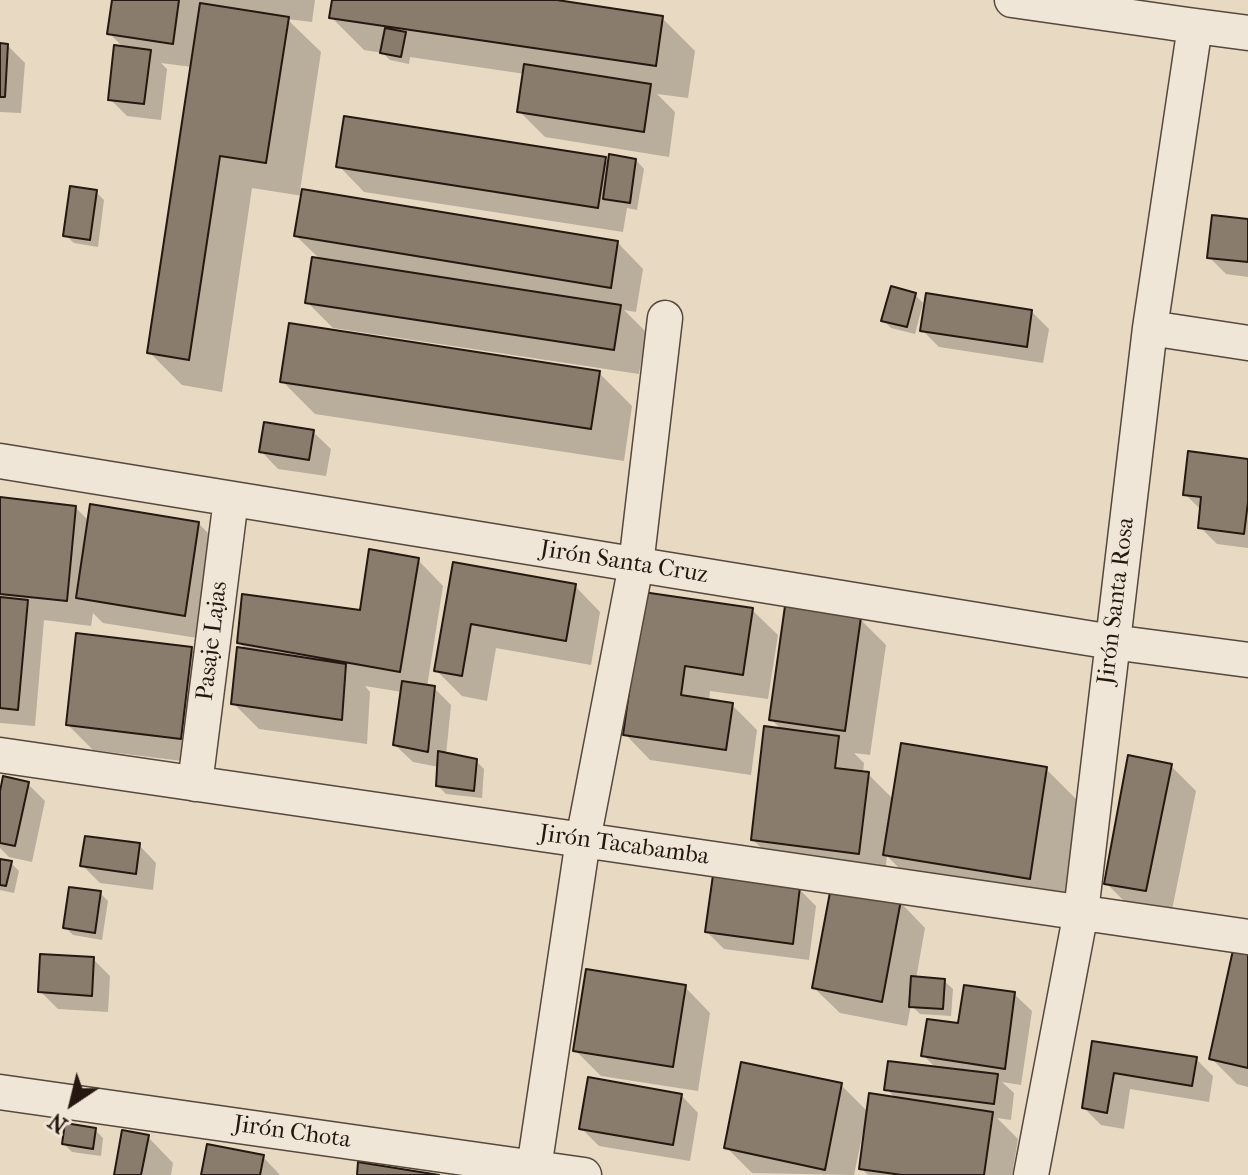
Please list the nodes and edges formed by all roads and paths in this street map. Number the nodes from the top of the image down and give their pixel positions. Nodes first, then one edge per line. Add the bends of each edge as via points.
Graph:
1 (1015, 0) edge
2 (1195, 26) junction
3 (1248, 33) edge
4 (665, 318) dead end
5 (1150, 328) junction
6 (1248, 343) edge
7 (0, 461) edge
8 (231, 499) junction
9 (636, 565) junction
10 (1112, 642) junction
11 (1248, 660) edge
12 (0, 755) edge
13 (195, 784) junction
14 (583, 840) junction
15 (1081, 912) junction
16 (1248, 937) edge
17 (0, 1092) edge
18 (534, 1171) edge
19 (584, 1175) edge
20 (1031, 1175) edge

1 - 2 street
2 - 3 street
2 - 5 street, Jirón Santa Rosa
4 - 9 street
5 - 6 street
5 - 10 street, Jirón Santa Rosa
7 - 8 street, Jirón Santa Cruz
8 - 9 street, Jirón Santa Cruz
8 - 13 street, Pasaje Lajas
9 - 10 street, Jirón Santa Cruz
9 - 14 street
10 - 11 street, Jirón Santa Cruz
10 - 15 street, Jirón Santa Rosa
12 - 13 street, Jirón Tacabamba
13 - 14 street, Jirón Tacabamba
14 - 15 street, Jirón Tacabamba
14 - 18 street
15 - 16 street, Jirón Tacabamba
15 - 20 street, Jirón Santa Rosa
17 - 18 street, Jirón Chota
18 - 19 street, Jirón Chota

